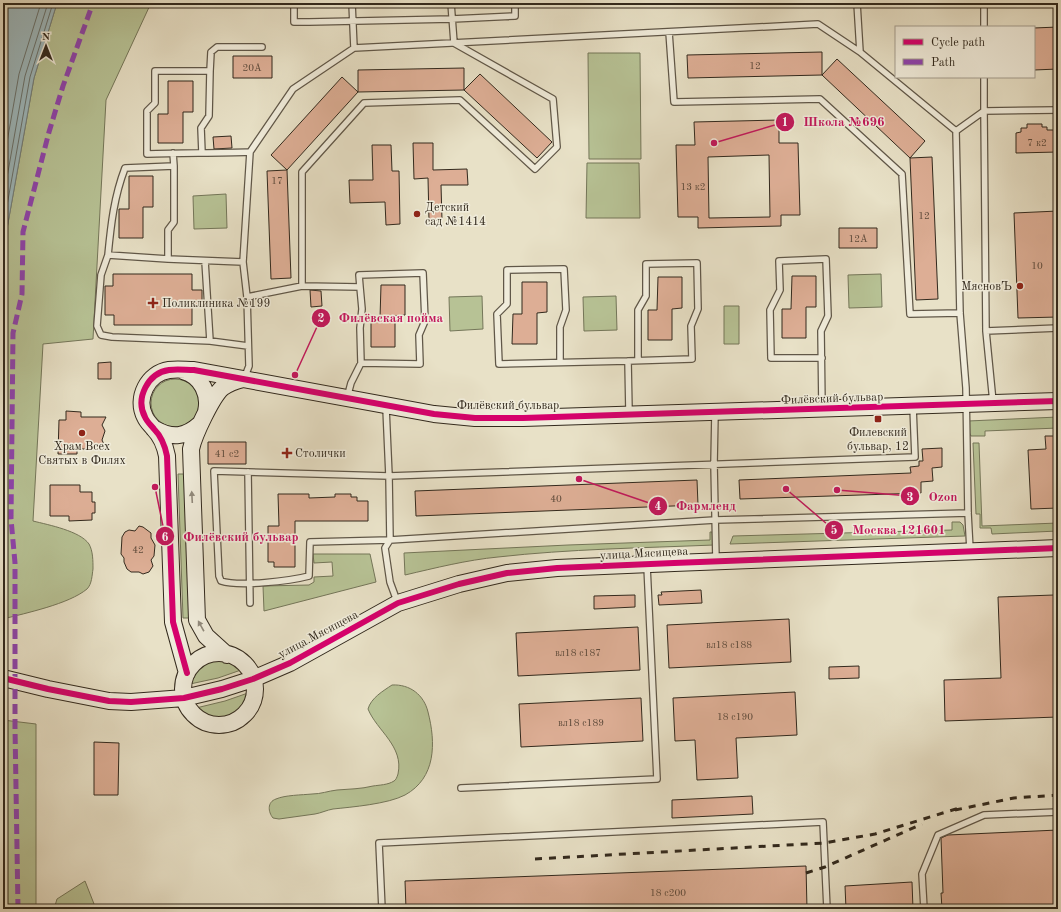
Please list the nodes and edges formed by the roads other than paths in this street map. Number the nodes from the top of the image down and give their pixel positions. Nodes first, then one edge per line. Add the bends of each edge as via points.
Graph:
1 (294, 3) edge
2 (352, 3) edge
3 (452, 3) edge
4 (515, 3) edge
5 (857, 3) edge
6 (984, 3) edge
7 (452, 19) junction
8 (353, 21) junction
9 (984, 26) edge
10 (669, 32) junction
11 (454, 43) junction
12 (262, 47) dead end
13 (354, 48) junction
14 (860, 52) junction
15 (210, 71) junction
16 (984, 78) edge
17 (1058, 110) edge
18 (984, 111) junction
19 (956, 132) junction
20 (250, 152) junction
21 (173, 153) junction
22 (202, 153) junction
23 (174, 166) junction
24 (108, 255) junction
25 (168, 260) junction
26 (205, 261) junction
27 (243, 262) junction
28 (302, 286) junction
29 (360, 287) junction
30 (247, 297) junction
31 (960, 313) junction
32 (1058, 328) edge
33 (986, 331) junction
34 (210, 341) junction
35 (248, 346) junction
36 (822, 358) junction
37 (638, 360) junction
38 (628, 361) junction
39 (560, 362) junction
40 (361, 363) junction
41 (179, 370) junction
42 (244, 379) junction
43 (347, 398) junction
44 (1058, 402) edge
45 (993, 404) junction
46 (386, 405) junction
47 (966, 405) junction
48 (913, 407) junction
49 (822, 409) junction
50 (715, 412) junction
51 (629, 414) junction
52 (203, 419) junction
53 (155, 429) junction
54 (714, 464) junction
55 (248, 472) junction
56 (389, 476) junction
57 (968, 513) junction
58 (715, 520) junction
59 (390, 540) junction
60 (1058, 548) edge
61 (970, 552) junction
62 (716, 561) junction
63 (647, 564) junction
64 (249, 583) junction
65 (250, 603) dead end
66 (398, 603) junction
67 (227, 655) junction
68 (187, 674) junction
69 (3, 678) edge
70 (253, 679) junction
71 (184, 698) junction
72 (461, 788) dead end
73 (1058, 812) edge
74 (382, 909) edge
75 (827, 909) edge
76 (924, 909) edge

1 - 8 lane via 294,22
2 - 8 lane
3 - 7 lane
4 - 7 lane via 515,16
5 - 14 lane
6 - 9 lane
7 - 8 lane
7 - 11 lane
8 - 13 lane
10 - 11 lane
10 - 14 lane via 818,24
10 - 31 lane via 674,102 820,99 902,174 910,314
11 - 13 lane
11 - 28 lane via 553,99 557,147 534,169 460,100 364,102 302,172
12 - 15 lane via 217,47 211,52
13 - 20 lane via 293,89
14 - 19 lane
15 - 21 lane via 156,71 154,103 147,111 147,154
15 - 22 lane via 209,116 201,128
16 - 18 lane
17 - 18 lane
18 - 19 lane
18 - 33 lane
19 - 31 lane
20 - 22 lane
20 - 27 lane
21 - 22 lane
21 - 23 lane
23 - 24 lane via 125,168 113,206
23 - 25 lane via 174,222 168,230
24 - 25 lane
24 - 34 lane via 101,275 97,319 101,335
25 - 26 lane
26 - 27 lane
26 - 34 lane
27 - 30 lane
28 - 29 lane
28 - 30 lane
29 - 40 lane
29 - 40 lane via 359,275 423,273 425,321 419,335 420,364
30 - 35 lane
31 - 47 lane
32 - 33 lane
33 - 45 lane
34 - 35 lane
35 - 42 lane via 249,366
36 - 36 lane via 771,358 770,310 780,290 780,261 826,260 828,316 821,331
36 - 49 lane
37 - 37 lane via 638,310 646,296 646,264 697,263 698,309 691,326 692,359
37 - 38 lane
38 - 39 lane
38 - 51 lane
39 - 39 lane via 560,327 566,310 564,269 508,270 507,304 497,314 499,364
40 - 43 lane
41 - 42 street, Филёвский бульвар via 194,370
41 - 52 street, Филёвский бульвар via 194,376 205,389 208,406
41 - 53 street, Филёвский бульвар via 161,372 145,388 142,410 149,424
42 - 43 street, Филёвский бульвар
42 - 52 street, Филёвский бульвар via 230,382 221,389
43 - 46 street, Филёвский бульвар
44 - 45 street, Филёвский бульвар
45 - 47 street, Филёвский бульвар
46 - 51 street, Филёвский бульвар via 475,418
46 - 56 lane
47 - 48 street, Филёвский бульвар
47 - 57 lane
48 - 49 street, Филёвский бульвар
48 - 54 lane via 915,457
49 - 50 street, Филёвский бульвар
50 - 51 street, Филёвский бульвар
50 - 54 lane
52 - 53 street, Филёвский бульвар via 193,430 184,434 164,434
67 -> 52 street, Филёвский бульвар via 206,636 198,620 191,449
53 - 68 street, Филёвский бульвар via 165,445 167,456 173,622
54 - 56 lane
54 - 58 lane
55 - 56 lane
55 - 64 lane
55 - 64 lane via 214,471 219,576 226,582
56 - 59 lane
57 - 58 lane
57 - 61 lane
58 - 59 lane
58 - 62 lane
59 - 64 lane via 310,542 309,576
59 - 66 lane via 385,548 390,582
60 - 61 street, улица Мясищева
61 - 62 street, улица Мясищева
62 - 63 street, улица Мясищева
63 - 66 street, улица Мясищева via 507,573 459,584
63 - 72 lane via 657,779
64 - 65 lane
66 - 70 street, улица Мясищева via 290,664
67 - 68 street via 204,656
67 - 70 street via 241,660
68 - 71 street
69 - 71 street, улица Мясищева via 109,702
70 - 71 street, улица Мясищева
70 - 71 street via 255,693 248,712 229,724 218,726 198,719
73 - 76 lane via 984,815 938,835 922,874
74 - 75 lane via 379,843 823,822

